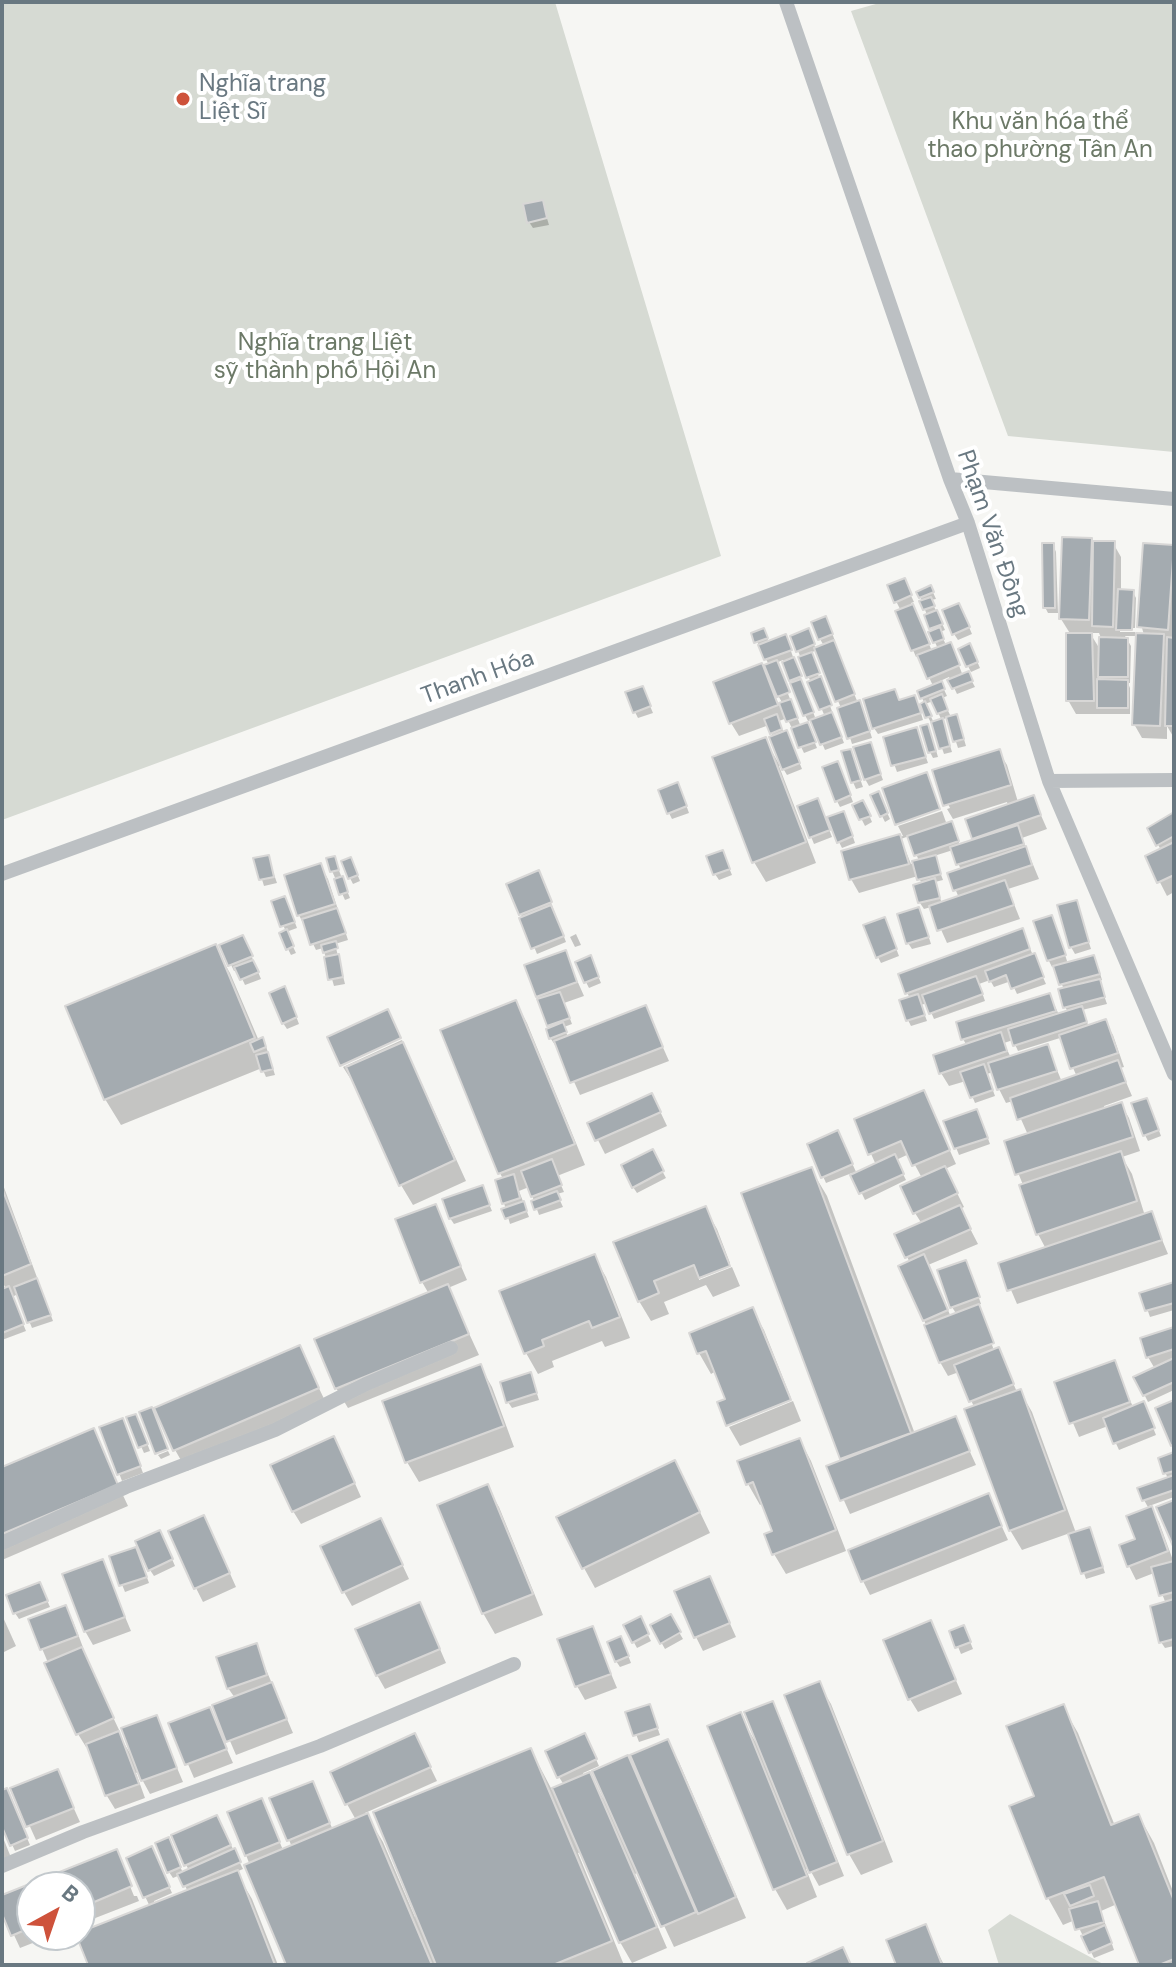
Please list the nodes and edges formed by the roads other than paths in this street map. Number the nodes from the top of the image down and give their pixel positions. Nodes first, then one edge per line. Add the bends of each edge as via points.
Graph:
1 (786, 2) edge
2 (950, 479) junction
3 (1174, 499) edge
4 (968, 523) junction
5 (1174, 780) edge
6 (1049, 781) junction
7 (2, 874) edge
8 (1174, 1074) edge
9 (451, 1348) dead end
10 (2, 1543) edge
11 (514, 1664) dead end
12 (2, 1866) edge

1 - 2 street, Phạm Văn Đồng
2 - 3 street
2 - 4 street, Phạm Văn Đồng
4 - 6 street, Phạm Văn Đồng
4 - 7 street, Thanh Hóa
5 - 6 street
6 - 8 street, Phạm Văn Đồng
9 - 10 street via 275,1430 126,1487
11 - 12 street via 320,1746

